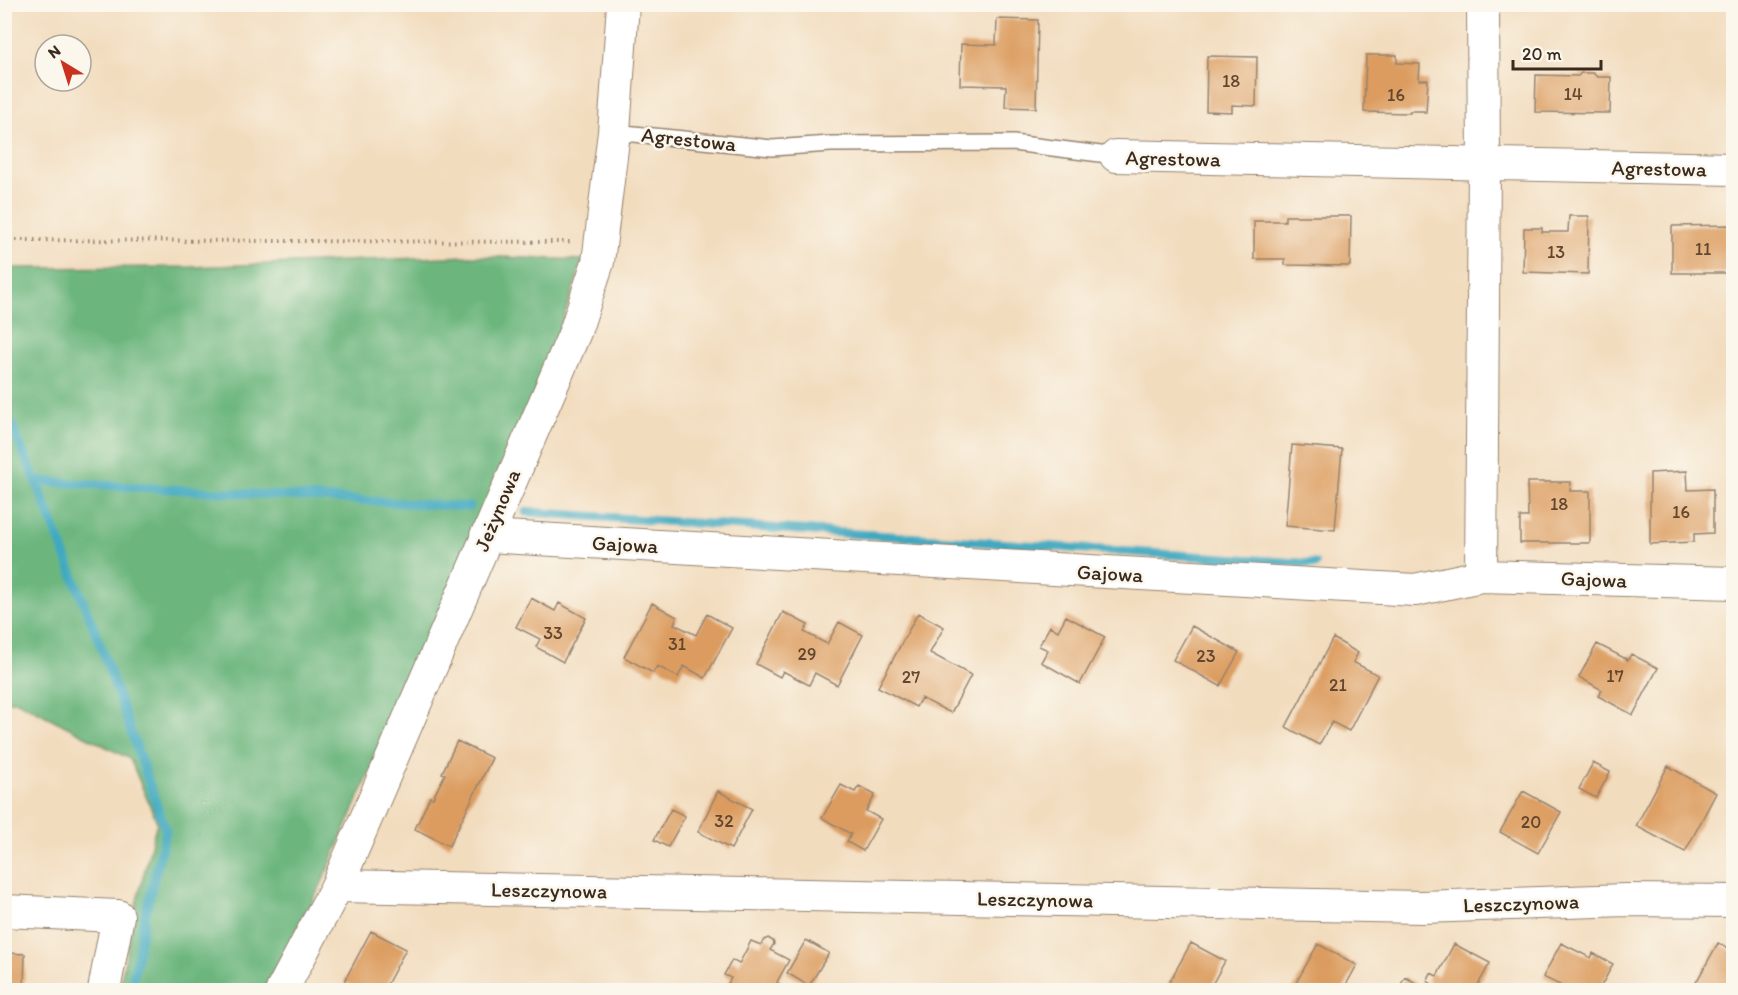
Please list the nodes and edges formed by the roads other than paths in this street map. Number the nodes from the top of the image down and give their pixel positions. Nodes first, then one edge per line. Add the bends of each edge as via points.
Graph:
1 (622, 4) edge
2 (1483, 4) edge
3 (614, 132) junction
4 (1116, 156) joint
5 (1484, 165) junction
6 (1734, 170) edge
7 (486, 536) junction
8 (1481, 576) junction
9 (1734, 583) edge
10 (337, 886) junction
11 (1734, 901) edge
12 (4, 910) edge
13 (104, 990) edge
14 (282, 990) edge

1 - 3 street, Jeżynowa
2 - 5 street
3 - 4 lane, Agrestowa via 772,148 1013,143
3 - 7 street, Jeżynowa via 598,262 575,332
4 - 5 street, Agrestowa
5 - 6 street, Agrestowa
5 - 8 street
7 - 8 street, Gajowa via 1415,590
7 - 10 street, Jeżynowa
8 - 9 street, Gajowa
10 - 11 street, Leszczynowa via 1422,907 1626,900
10 - 14 street, Jeżynowa
12 - 13 street via 118,916

